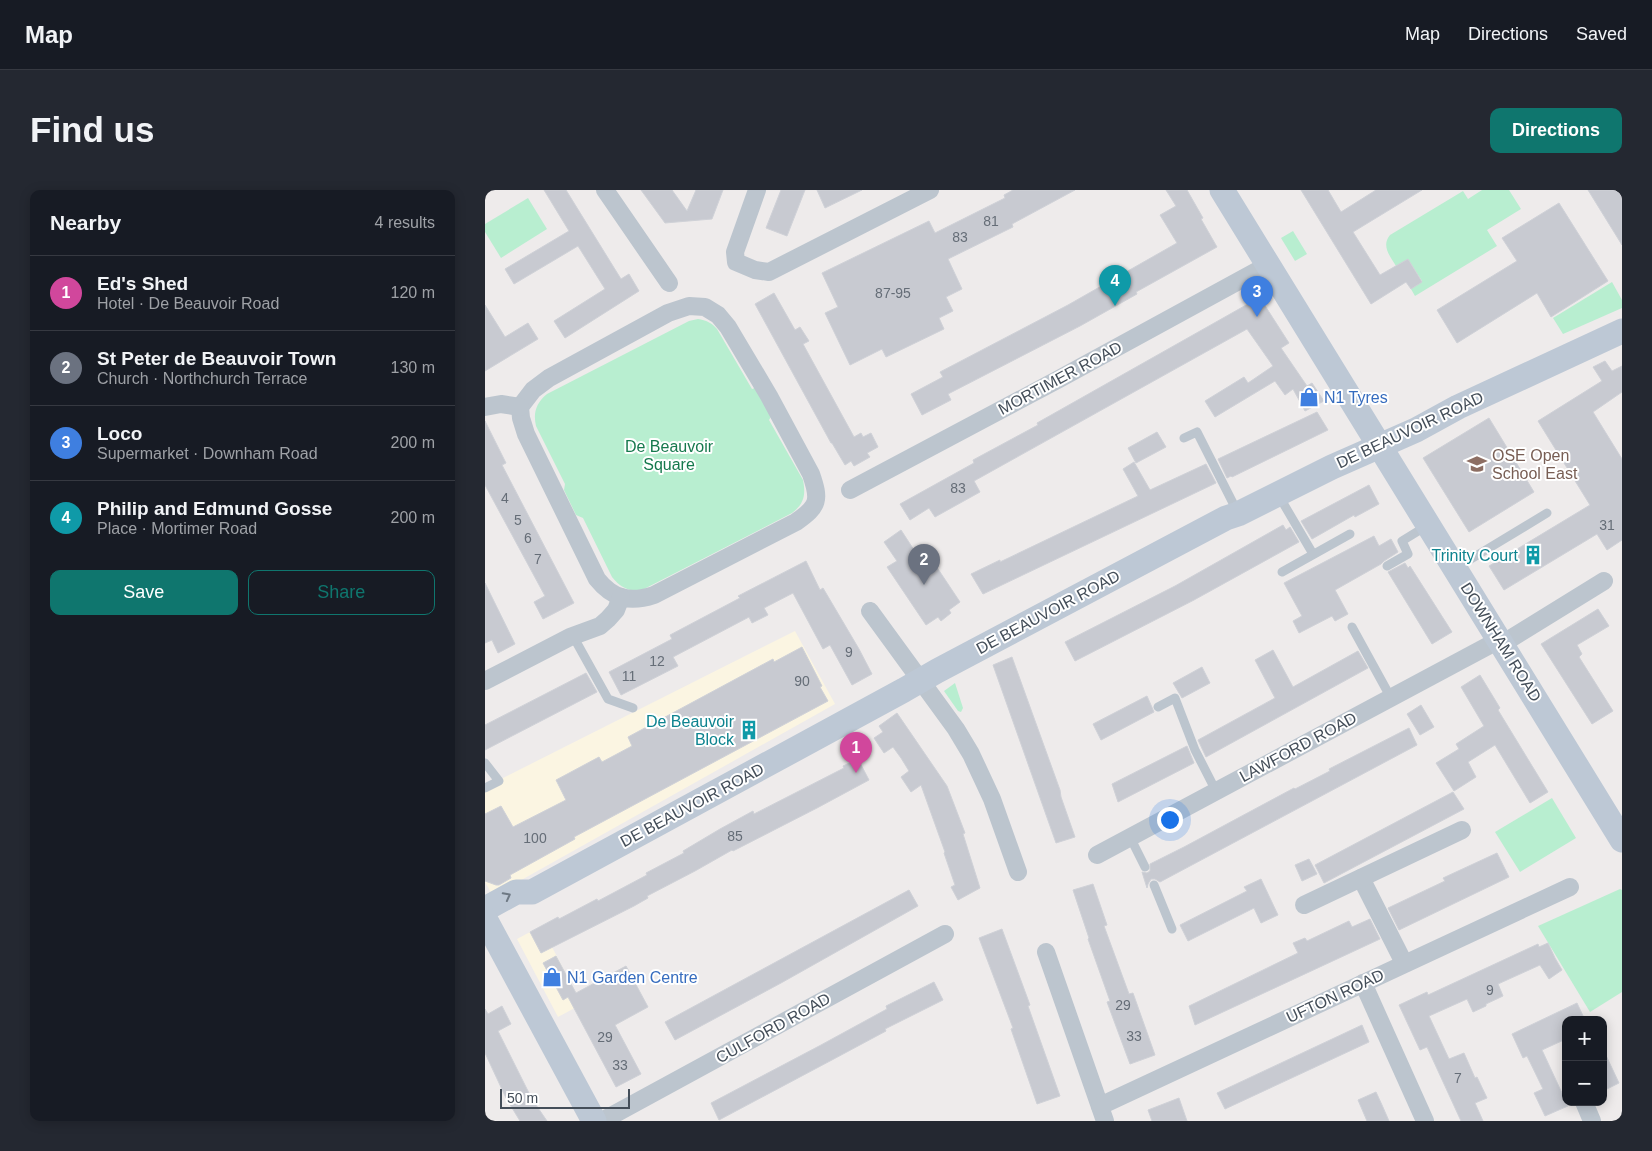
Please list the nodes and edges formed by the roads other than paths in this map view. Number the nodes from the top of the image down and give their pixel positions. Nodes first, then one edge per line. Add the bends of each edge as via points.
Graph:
1 (605, 190) edge
2 (757, 190) edge
3 (930, 190) edge
4 (1222, 190) edge
5 (1268, 264) junction
6 (669, 283) dead end
7 (1622, 331) edge
8 (485, 407) edge
9 (520, 407) junction
10 (1184, 438) dead end
11 (1380, 446) junction
12 (850, 490) dead end
13 (1278, 494) junction
14 (1547, 513) dead end
15 (1238, 514) junction
16 (1429, 525) junction
17 (1350, 534) dead end
18 (1313, 554) junction
19 (1387, 566) dead end
20 (1456, 568) junction
21 (1282, 572) dead end
22 (1603, 581) dead end
23 (621, 597) junction
24 (869, 612) dead end
25 (1352, 626) dead end
26 (573, 636) junction
27 (1501, 642) junction
28 (485, 681) edge
29 (919, 681) junction
30 (1391, 698) junction
31 (1158, 707) dead end
32 (633, 708) dead end
33 (485, 763) edge
34 (485, 788) edge
35 (1216, 791) junction
36 (1462, 830) dead end
37 (1130, 837) junction
38 (1622, 840) edge
39 (1097, 855) dead end
40 (1145, 867) dead end
41 (1019, 872) dead end
42 (1361, 878) junction
43 (1154, 885) dead end
44 (1570, 887) dead end
45 (1304, 905) dead end
46 (485, 918) edge
47 (1172, 929) dead end
48 (945, 934) dead end
49 (1047, 952) dead end
50 (1404, 963) junction
51 (1363, 983) junction
52 (1586, 1106) edge
53 (1102, 1113) edge
54 (594, 1121) edge
55 (601, 1121) edge
56 (1425, 1121) edge
57 (1592, 1121) edge

1 - 6 street
2 - 3 street via 735,252 736,262 769,272
4 - 5 street, DOWNHAM ROAD
5 - 11 street, DOWNHAM ROAD
5 - 12 street, MORTIMER ROAD
7 - 11 street, DE BEAUVOIR ROAD
8 - 9 street via 501,404
9 - 23 street via 526,434 597,579 608,591
9 - 23 street via 533,390 549,378 611,343 668,313 689,306 705,307 729,327 811,474 817,496 815,505 796,522 654,595 633,600
10 - 15 lane via 1197,432
11 - 13 street, DE BEAUVOIR ROAD
11 - 16 street, DOWNHAM ROAD
13 - 15 street, DE BEAUVOIR ROAD
13 - 18 lane
14 - 20 lane
15 - 29 street, DE BEAUVOIR ROAD
16 - 19 lane via 1402,541 1408,554
16 - 20 street, DOWNHAM ROAD
17 - 18 lane
18 - 21 lane
20 - 27 street, DOWNHAM ROAD
22 - 27 street, LAWFORD ROAD
23 - 26 street via 615,610 600,626
24 - 29 street
25 - 30 lane
26 - 28 street
26 - 32 lane via 608,699
27 - 30 street, LAWFORD ROAD
27 - 38 street, DOWNHAM ROAD
29 - 41 street via 971,754 993,799
46 -> 29 street, DE BEAUVOIR ROAD via 516,892 532,892
30 - 35 street, LAWFORD ROAD
31 - 35 lane via 1175,698 1195,750
33 - 34 lane via 499,781
35 - 37 street, LAWFORD ROAD
36 - 42 street
37 - 39 street, LAWFORD ROAD
37 - 40 lane
42 - 45 street
42 - 50 street
43 - 47 lane
44 - 50 street, UFTON ROAD
46 - 54 street
48 - 55 street, CULFORD ROAD
49 - 53 street
50 - 51 street, UFTON ROAD
51 - 53 street, UFTON ROAD
51 - 56 street
52 - 57 street

